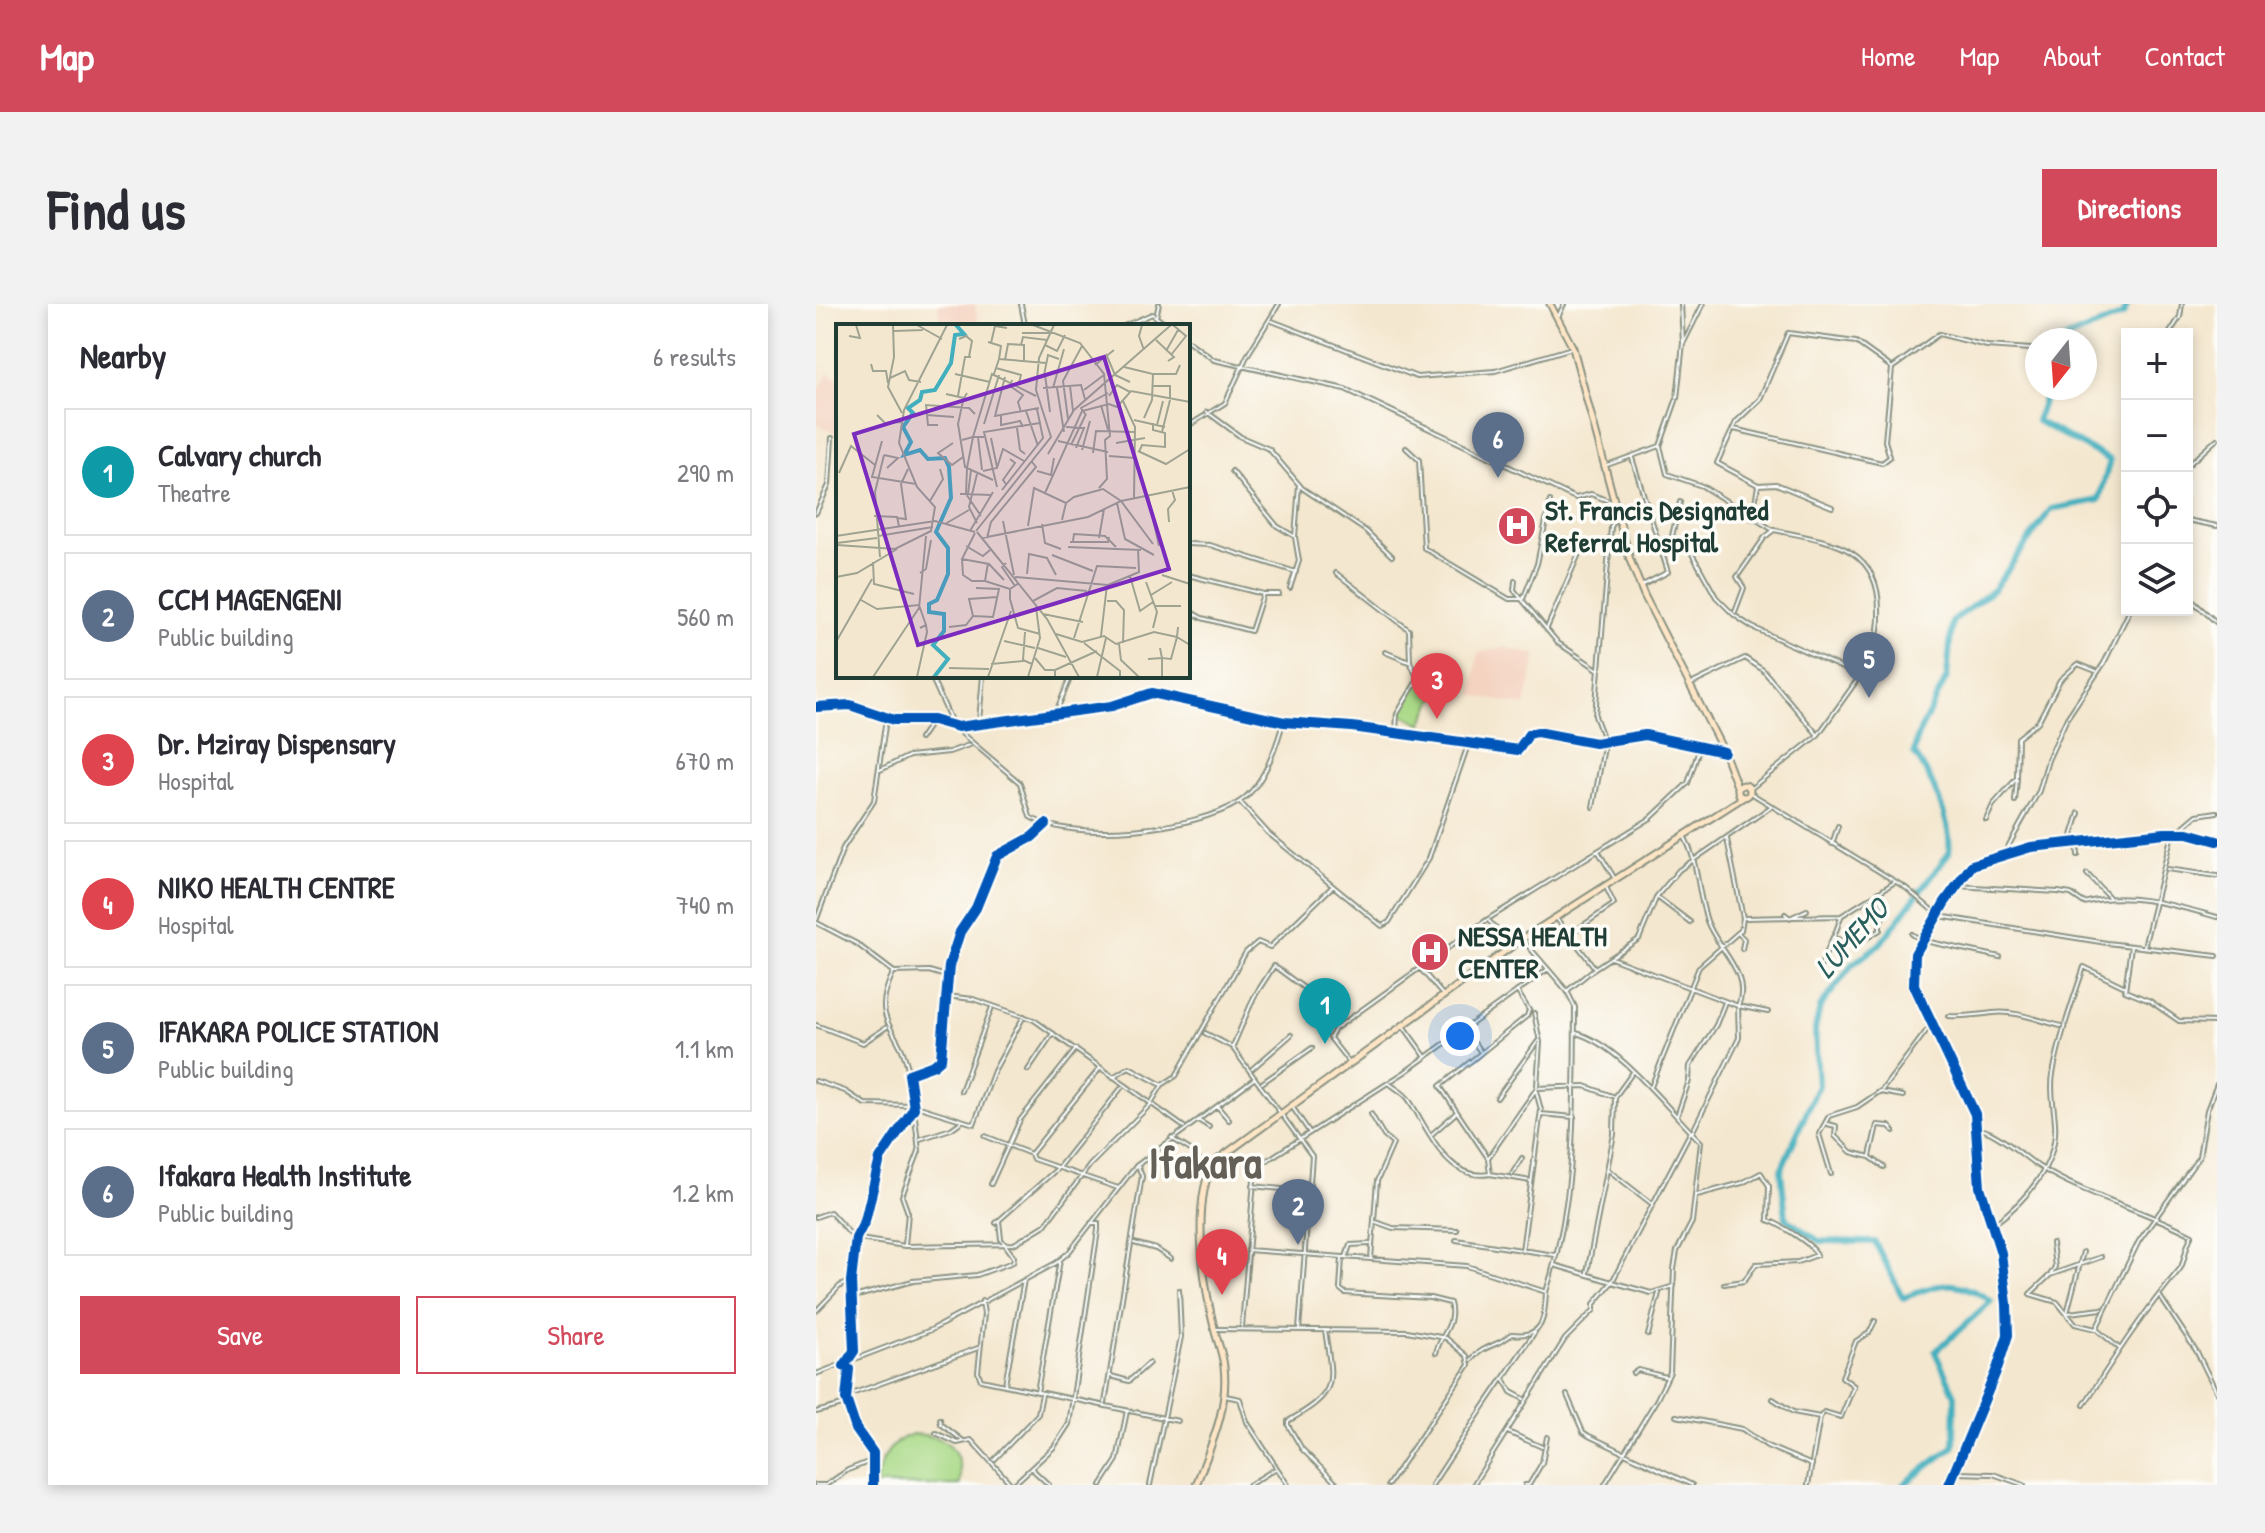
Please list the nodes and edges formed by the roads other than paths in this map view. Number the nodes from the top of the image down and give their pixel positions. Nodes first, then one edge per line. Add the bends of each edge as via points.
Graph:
1 (1021, 304) edge
2 (1159, 304) edge
3 (1279, 304) edge
4 (1550, 304) edge
5 (1564, 304) edge
6 (1681, 304) edge
7 (1703, 304) edge
8 (2182, 304) edge
9 (1558, 316) junction
10 (1156, 317) junction
11 (1272, 321) junction
12 (1025, 324) edge
13 (1131, 324) edge
14 (1165, 324) edge
15 (2173, 328) edge
16 (1190, 342) edge
17 (1683, 343) junction
18 (1573, 348) junction
19 (2025, 349) edge
20 (1242, 368) junction
21 (1892, 368) junction
22 (1207, 412) junction
23 (1190, 425) edge
24 (1734, 429) junction
25 (832, 438) dead end
26 (2217, 439) edge
27 (1660, 446) junction
28 (1406, 448) dead end
29 (1631, 458) junction
30 (2193, 461) edge
31 (1606, 466) junction
32 (1232, 471) dead end
33 (1299, 485) junction
34 (1758, 485) junction
35 (1550, 501) dead end
36 (1680, 502) dead end
37 (1615, 504) junction
38 (1832, 507) dead end
39 (816, 513) edge
40 (1617, 515) junction
41 (1752, 519) junction
42 (2193, 521) edge
43 (2217, 526) edge
44 (1774, 530) junction
45 (1295, 537) junction
46 (1190, 544) edge
47 (1581, 549) dead end
48 (1392, 556) dead end
49 (1296, 572) junction
50 (1336, 573) dead end
51 (1190, 576) edge
52 (1515, 581) dead end
53 (1640, 586) junction
54 (1290, 588) dead end
55 (1263, 594) junction
56 (1279, 594) dead end
57 (1523, 599) junction
58 (2193, 601) edge
59 (1190, 611) edge
60 (1734, 615) junction
61 (2127, 616) edge
62 (2217, 623) edge
63 (1546, 629) junction
64 (1385, 652) dead end
65 (1410, 662) junction
66 (1600, 671) junction
67 (2097, 672) junction
68 (1860, 676) junction
69 (932, 678) edge
70 (983, 678) edge
71 (1070, 678) edge
72 (1691, 684) junction
73 (816, 707) edge
74 (1056, 713) junction
75 (886, 717) junction
76 (933, 720) junction
77 (979, 722) junction
78 (1284, 722) junction
79 (954, 727) junction
80 (1396, 733) junction
81 (1818, 735) junction
82 (920, 739) dead end
83 (1605, 742) junction
84 (970, 744) junction
85 (1469, 744) junction
86 (1699, 748) junction
87 (1724, 752) junction
88 (880, 770) junction
89 (1736, 777) junction
90 (2017, 778) junction
91 (1748, 789) junction
92 (1738, 790) junction
93 (1744, 797) junction
94 (1734, 801) junction
95 (2015, 801) dead end
96 (1240, 802) junction
97 (1773, 806) junction
98 (1593, 807) dead end
99 (2217, 812) edge
100 (2079, 813) dead end
101 (1986, 820) dead end
102 (1046, 824) junction
103 (1838, 826) dead end
104 (2177, 832) junction
105 (2172, 833) junction
106 (1683, 835) junction
107 (1727, 839) junction
108 (2217, 841) edge
109 (2076, 842) junction
110 (2070, 843) junction
111 (1831, 845) junction
112 (1597, 850) junction
113 (2004, 853) junction
114 (2078, 855) dead end
115 (1694, 860) junction
116 (2165, 869) junction
117 (2087, 874) dead end
118 (2217, 876) edge
119 (1615, 879) junction
120 (1896, 882) junction
121 (1333, 886) junction
122 (1606, 886) junction
123 (1956, 886) junction
124 (1657, 896) junction
125 (2110, 898) junction
126 (1880, 899) dead end
127 (2155, 902) junction
128 (1807, 910) dead end
129 (1795, 915) junction
130 (1841, 916) junction
131 (1939, 916) junction
132 (1555, 917) junction
133 (2217, 917) edge
134 (1743, 918) junction
135 (1488, 919) junction
136 (816, 922) edge
137 (1690, 922) dead end
138 (1737, 933) junction
139 (1912, 934) dead end
140 (1568, 936) junction
141 (1834, 938) junction
142 (1522, 939) junction
143 (1923, 941) junction
144 (2131, 946) junction
145 (1513, 947) junction
146 (1721, 947) junction
147 (2144, 948) junction
148 (1742, 949) dead end
149 (2217, 956) edge
150 (2000, 957) dead end
151 (1611, 958) junction
152 (1420, 968) junction
153 (1595, 968) junction
154 (1548, 969) junction
155 (1819, 970) dead end
156 (894, 972) junction
157 (946, 976) junction
158 (2125, 987) junction
159 (1691, 988) junction
160 (1517, 990) junction
161 (1567, 991) junction
162 (946, 996) junction
163 (1445, 997) junction
164 (1725, 1001) junction
165 (992, 1006) junction
166 (1336, 1006) dead end
167 (1738, 1006) junction
168 (1768, 1012) dead end
169 (1534, 1013) dead end
170 (1024, 1016) junction
171 (1949, 1016) dead end
172 (2217, 1022) edge
173 (816, 1025) edge
174 (1931, 1025) junction
175 (2063, 1026) junction
176 (888, 1027) junction
177 (1404, 1027) junction
178 (1464, 1029) junction
179 (1054, 1032) junction
180 (1203, 1032) junction
181 (1575, 1032) junction
182 (1291, 1035) dead end
183 (1539, 1040) junction
184 (1232, 1047) junction
185 (1077, 1048) junction
186 (1312, 1048) dead end
187 (1481, 1052) junction
188 (1426, 1057) junction
189 (1351, 1065) junction
190 (1100, 1067) junction
191 (1028, 1070) dead end
192 (1251, 1070) junction
193 (1633, 1071) junction
194 (909, 1074) junction
195 (1112, 1078) junction
196 (1255, 1078) junction
197 (816, 1081) edge
198 (1388, 1083) junction
199 (1261, 1084) junction
200 (2217, 1084) edge
201 (1162, 1085) junction
202 (1123, 1086) junction
203 (1575, 1086) junction
204 (1651, 1087) junction
205 (1537, 1090) junction
206 (961, 1091) dead end
207 (1880, 1092) junction
208 (1903, 1096) dead end
209 (1615, 1097) junction
210 (1497, 1098) dead end
211 (1150, 1105) junction
212 (1216, 1105) junction
213 (913, 1106) junction
214 (1292, 1107) junction
215 (1457, 1112) junction
216 (1281, 1114) junction
217 (1371, 1114) dead end
218 (1541, 1114) junction
219 (1575, 1117) junction
220 (1677, 1117) junction
221 (1197, 1119) junction
222 (1229, 1120) dead end
223 (963, 1121) junction
224 (1826, 1123) junction
225 (1209, 1127) dead end
226 (1185, 1128) junction
227 (1975, 1129) junction
228 (1894, 1131) dead end
229 (1310, 1133) junction
230 (1691, 1133) junction
231 (1431, 1134) junction
232 (985, 1136) dead end
233 (1170, 1138) junction
234 (1300, 1138) junction
235 (919, 1139) junction
236 (1010, 1145) junction
237 (1031, 1154) junction
238 (1870, 1157) junction
239 (1488, 1158) junction
240 (1522, 1158) dead end
241 (1200, 1161) dead end
242 (1138, 1164) junction
243 (1884, 1167) dead end
244 (1058, 1168) junction
245 (1605, 1169) junction
246 (2044, 1170) junction
247 (1490, 1174) junction
248 (1831, 1174) dead end
249 (1512, 1175) junction
250 (1082, 1177) junction
251 (1532, 1181) junction
252 (991, 1184) dead end
253 (1253, 1186) junction
254 (1119, 1189) junction
255 (1311, 1192) junction
256 (1696, 1195) junction
257 (1653, 1205) junction
258 (816, 1217) edge
259 (2157, 1217) junction
260 (1375, 1221) junction
261 (1089, 1223) junction
262 (1994, 1224) junction
263 (1457, 1230) dead end
264 (856, 1238) junction
265 (1456, 1240) dead end
266 (1132, 1242) junction
267 (2052, 1243) dead end
268 (1371, 1244) junction
269 (1005, 1245) junction
270 (905, 1246) junction
271 (1248, 1250) junction
272 (1522, 1251) junction
273 (2083, 1252) dead end
274 (1306, 1254) junction
275 (1556, 1255) junction
276 (1344, 1256) junction
277 (2101, 1257) dead end
278 (1060, 1259) junction
279 (1171, 1259) dead end
280 (1371, 1259) junction
281 (2083, 1262) junction
282 (1554, 1265) junction
283 (1587, 1273) junction
284 (2050, 1275) junction
285 (1024, 1279) junction
286 (851, 1281) junction
287 (1612, 1282) junction
288 (1724, 1284) dead end
289 (1674, 1286) junction
290 (1179, 1290) dead end
291 (1659, 1291) junction
292 (1546, 1292) junction
293 (2158, 1294) junction
294 (850, 1298) junction
295 (982, 1301) junction
296 (2104, 1309) junction
297 (816, 1311) edge
298 (2068, 1313) junction
299 (1875, 1321) dead end
300 (1242, 1327) junction
301 (1214, 1329) junction
302 (2096, 1329) junction
303 (1299, 1330) junction
304 (1325, 1330) junction
305 (1535, 1332) junction
306 (1648, 1335) dead end
307 (1446, 1338) junction
308 (978, 1348) junction
309 (2120, 1349) junction
310 (1436, 1353) dead end
311 (1470, 1361) junction
312 (1149, 1363) dead end
313 (844, 1366) junction
314 (1633, 1373) dead end
315 (816, 1374) edge
316 (1110, 1376) junction
317 (1504, 1378) junction
318 (1667, 1378) junction
319 (1005, 1385) junction
320 (1040, 1392) junction
321 (2217, 1393) edge
322 (1567, 1395) dead end
323 (845, 1396) junction
324 (1224, 1396) junction
325 (1072, 1399) junction
326 (1525, 1399) junction
327 (1773, 1399) dead end
328 (847, 1404) junction
329 (1105, 1405) junction
330 (2084, 1405) dead end
331 (1127, 1410) junction
332 (816, 1412) edge
333 (1676, 1416) dead end
334 (1820, 1417) junction
335 (940, 1419) dead end
336 (1165, 1419) junction
337 (1178, 1421) dead end
338 (1508, 1432) junction
339 (936, 1433) dead end
340 (1547, 1437) dead end
341 (963, 1441) junction
342 (1543, 1447) junction
343 (1623, 1453) junction
344 (874, 1460) junction
345 (992, 1462) junction
346 (1812, 1465) junction
347 (1032, 1468) junction
348 (1276, 1468) junction
349 (1955, 1473) junction
350 (1605, 1484) edge
351 (816, 1485) edge
352 (826, 1485) edge
353 (873, 1485) edge
354 (1013, 1485) edge
355 (1049, 1485) edge
356 (1101, 1485) edge
357 (1150, 1485) edge
358 (1196, 1485) edge
359 (1249, 1485) edge
360 (1288, 1485) edge
361 (1338, 1485) edge
362 (1388, 1485) edge
363 (1432, 1485) edge
364 (1473, 1485) edge
365 (1525, 1485) edge
366 (1692, 1485) edge
367 (1808, 1485) edge
368 (1949, 1485) edge
369 (2024, 1485) edge

1 - 12 street
2 - 10 street
3 - 11 street
4 - 9 main road
5 - 9 street
6 - 17 street
7 - 17 street
8 - 15 street
9 - 18 main road
10 - 13 street
10 - 14 street
11 - 18 street via 1417,377 1495,371
11 - 20 street
16 - 20 street via 1214,360
17 - 27 street via 1677,398
18 - 31 main road
19 - 21 street via 1939,334
20 - 22 street via 1225,403
20 - 37 street via 1345,389 1576,498 1591,494
21 - 24 street via 1856,342 1788,333 1760,399 1744,411
21 - 24 street via 1885,429 1890,457 1882,463
22 - 23 street
22 - 33 street via 1241,437 1269,449
24 - 34 street via 1717,463
25 - 39 street via 829,485
26 - 30 street
27 - 29 street
27 - 41 street via 1667,474 1702,486
28 - 57 street via 1419,460 1424,548 1509,599
29 - 31 street
29 - 53 street via 1668,572
31 - 37 main road
32 - 45 street via 1277,526
33 - 45 street
33 - 48 street via 1366,531
34 - 38 street via 1776,484
34 - 41 street
35 - 57 street via 1537,564
36 - 60 street via 1672,536 1691,552 1716,597
37 - 40 main road
40 - 53 main road
40 - 66 street via 1611,527
41 - 44 street
42 - 43 street
44 - 60 street via 1737,577 1744,588
44 - 68 street via 1840,546 1870,569 1880,594 1880,625
45 - 49 street
46 - 49 street via 1210,545
47 - 63 street
49 - 54 street
50 - 65 street via 1409,630
51 - 55 street
52 - 57 street via 1514,590
53 - 72 main road
55 - 56 street
55 - 59 street via 1251,631
57 - 63 street
58 - 62 street
60 - 68 street
61 - 67 street
63 - 66 street
64 - 65 street
65 - 80 street via 1418,679 1397,714
66 - 83 street via 1595,716
67 - 90 street via 2078,664 2060,680 2038,722 2018,738
67 - 113 street via 2067,718 2039,791
68 - 81 street
69 - 79 street
70 - 77 street
71 - 74 street
72 - 81 street via 1745,658 1763,670
72 - 87 main road
73 - 75 street via 850,705
74 - 77 street
74 - 78 street via 1112,706 1152,693
75 - 76 street
75 - 88 street
76 - 79 street
76 - 82 street
77 - 79 street
78 - 80 street
78 - 96 street via 1257,782
79 - 84 street
80 - 85 street
81 - 91 street
83 - 85 street via 1576,742 1537,732 1529,734 1520,750
83 - 86 street via 1639,735
83 - 98 street
84 - 88 street via 909,756
84 - 102 street via 1014,777 1030,817
85 - 121 street via 1429,858 1389,922 1378,924
86 - 87 street
86 - 112 street via 1695,769 1677,795 1651,818
87 - 89 main road
88 - 136 street via 872,807 843,848
89 - 91 main road
89 - 92 main road
90 - 95 street
90 - 101 street
91 - 92 main road
91 - 93 main road
91 - 97 street
92 - 93 main road
92 - 94 main road
93 - 94 main road
94 - 106 main road
96 - 102 street via 1167,829 1089,830
96 - 121 street via 1268,833
97 - 107 street
97 - 111 street
99 - 104 street via 2197,815
100 - 110 street
102 - 157 street via 997,856 960,932
103 - 111 street
104 - 105 street
104 - 108 street
105 - 109 street
105 - 116 street
106 - 115 street
106 - 119 main road
107 - 115 street
107 - 134 street
109 - 110 street
109 - 114 street
110 - 113 street
111 - 120 street
112 - 119 street
112 - 135 street
113 - 123 street via 1972,865
115 - 124 street
115 - 146 street via 1707,921
116 - 118 street
116 - 127 street
117 - 125 street
119 - 122 main road
120 - 130 street
120 - 131 street
121 - 180 street via 1270,947 1258,942 1246,952
122 - 132 main road
122 - 140 street via 1614,904
123 - 125 street via 2058,892 2084,903
123 - 131 street
124 - 137 street
124 - 151 street via 1639,939
125 - 127 street
126 - 141 street via 1887,912 1880,930 1854,946
127 - 133 street
127 - 147 street
128 - 129 street
129 - 130 street
129 - 134 street
130 - 141 street
131 - 143 street
131 - 144 street
132 - 140 street
132 - 142 main road
134 - 138 street
135 - 145 street
135 - 152 street
136 - 156 street
138 - 146 street
138 - 148 street via 1744,939
139 - 143 street
140 - 153 street
141 - 155 street
142 - 145 main road
142 - 154 street
143 - 150 street
143 - 174 street via 1915,954 1914,985
144 - 147 street
144 - 158 street
145 - 163 main road
146 - 159 street via 1699,967
146 - 167 street via 1742,981
147 - 149 street
151 - 153 street
151 - 159 street
152 - 163 street
152 - 189 street via 1331,1033
153 - 161 street
154 - 160 street
154 - 161 street
156 - 157 street
156 - 176 street via 883,1003
157 - 162 street
158 - 172 street via 2179,1021
158 - 175 street via 2084,967
159 - 164 street
159 - 204 street
160 - 178 street
160 - 187 street via 1529,1010 1527,1016
161 - 181 street via 1575,1007
162 - 165 street
162 - 194 street via 941,1059
163 - 177 main road
164 - 167 street
164 - 220 street via 1690,1066
165 - 170 street
165 - 206 street
166 - 184 street via 1274,966
167 - 168 street
167 - 230 street via 1739,1038
169 - 183 street
170 - 179 street
170 - 223 street via 994,1071 976,1121
171 - 175 street via 2013,1014
173 - 176 street via 863,1043
174 - 207 street
174 - 227 street via 1968,1096
175 - 246 street via 2052,1078 2055,1143
176 - 194 street via 904,1051
177 - 188 street
177 - 189 main road
178 - 187 street
178 - 188 street
179 - 185 street
179 - 191 street
180 - 184 street
180 - 201 street via 1176,1076
181 - 193 street via 1594,1038
181 - 203 street
182 - 192 street
183 - 205 street
183 - 210 street
184 - 192 street
185 - 190 street
185 - 236 street via 1030,1105
186 - 199 street
187 - 215 street via 1440,1086
188 - 198 street
189 - 214 main road
190 - 195 street
190 - 237 street
192 - 196 street
193 - 204 street
193 - 209 street
194 - 213 street
195 - 201 street via 1129,1067
195 - 202 street
196 - 199 street
196 - 212 street
197 - 213 street via 865,1104
198 - 229 street
198 - 231 street via 1407,1097
199 - 216 street
200 - 259 street via 2199,1157
201 - 211 street
202 - 211 street
202 - 244 street
203 - 205 street
203 - 209 street via 1596,1087
203 - 219 street
204 - 220 street
205 - 218 street
205 - 239 street
207 - 208 street
207 - 224 street via 1829,1116
209 - 245 street via 1614,1134
211 - 226 street
211 - 250 street
212 - 221 street
212 - 222 street
213 - 223 street
213 - 235 street
213 - 264 street via 880,1159
214 - 216 main road
214 - 229 street
215 - 231 street
215 - 239 street
216 - 234 street
216 - 301 main road via 1225,1152 1206,1177 1201,1241
217 - 260 street via 1393,1144 1377,1181
218 - 219 street
218 - 251 street
219 - 275 street via 1575,1152
220 - 230 street
221 - 225 street
221 - 226 street
223 - 235 street
224 - 238 street via 1836,1126 1842,1146
224 - 248 street via 1819,1134
226 - 233 street
227 - 246 street via 1992,1131
227 - 262 street via 1980,1187
228 - 238 street via 1877,1125
229 - 234 street
230 - 256 street via 1701,1142
230 - 257 street
231 - 247 street via 1455,1167 1468,1174
232 - 236 street
233 - 241 street
233 - 242 street
234 - 253 street via 1255,1168
234 - 255 street via 1312,1158
235 - 270 street via 902,1196 908,1213
236 - 237 street
236 - 252 street
237 - 244 street
238 - 243 street
239 - 247 street
240 - 249 street
242 - 254 street
242 - 266 street via 1142,1176
244 - 250 street
244 - 269 street via 998,1222
245 - 257 street
245 - 283 street
246 - 259 street
246 - 262 street
247 - 249 street
249 - 251 street
250 - 254 street
250 - 269 street via 1045,1225 1030,1237
251 - 272 street
253 - 255 street
253 - 271 street
254 - 261 street
255 - 274 street
256 - 288 street via 1761,1173 1769,1186 1768,1220 1809,1243 1817,1255 1798,1262 1756,1264 1744,1281
256 - 289 street via 1692,1222 1677,1251
257 - 287 street
258 - 264 street via 831,1212
259 - 293 street via 2192,1235 2182,1266
259 - 296 street
260 - 263 street via 1393,1228
260 - 268 street
261 - 278 street
261 - 325 street via 1098,1223 1098,1230
262 - 349 street via 2008,1335
264 - 270 street
264 - 286 street
265 - 272 street
266 - 279 street
266 - 316 street
267 - 284 street via 2055,1267
268 - 276 street via 1350,1245
268 - 280 street
269 - 270 street
269 - 294 street via 1015,1260 997,1270 913,1281
271 - 274 street
271 - 300 street
272 - 275 street
273 - 281 street
274 - 276 street
274 - 303 street
275 - 282 street
276 - 280 street
276 - 307 street via 1340,1289 1345,1293 1450,1303 1453,1312
277 - 281 street
278 - 285 street
278 - 320 street
280 - 292 street via 1467,1266
281 - 284 street
281 - 298 street
282 - 283 street
282 - 292 street
283 - 287 street
284 - 298 street via 2030,1294 2057,1302
285 - 295 street
285 - 319 street
286 - 294 street
286 - 297 street
287 - 291 street
287 - 326 street
289 - 291 street
289 - 318 street
290 - 336 street via 1181,1337
291 - 306 street
292 - 305 street via 1542,1324
293 - 309 street
293 - 321 street
294 - 313 street via 854,1351
295 - 308 street
295 - 313 street via 931,1330
296 - 298 street
296 - 302 street
298 - 302 street via 2075,1324
299 - 334 street via 1856,1341 1842,1377 1854,1386 1845,1414 1824,1412
300 - 301 street
300 - 303 street
301 - 324 main road via 1224,1367
302 - 309 street
303 - 304 street
304 - 307 street via 1407,1331
304 - 361 street via 1330,1366 1326,1394 1288,1425 1302,1449
305 - 311 street via 1512,1334 1480,1349
305 - 317 street
307 - 310 street
307 - 311 street
308 - 319 street via 981,1380
308 - 323 street
309 - 330 street
311 - 362 street
312 - 316 street via 1129,1381
313 - 315 street
313 - 323 street via 849,1369
314 - 318 street
316 - 329 street
317 - 326 street via 1511,1392
317 - 363 street
318 - 343 street
319 - 320 street
320 - 325 street
320 - 345 street via 1038,1414
322 - 343 street via 1583,1432
323 - 328 street
324 - 348 street via 1240,1399 1247,1422
324 - 358 main road
325 - 329 street
325 - 347 street via 1067,1429
326 - 338 street
327 - 334 street via 1793,1412
328 - 332 street
328 - 344 street
329 - 331 street
331 - 336 street
331 - 356 street via 1117,1460
333 - 346 street via 1742,1429
334 - 346 street
335 - 341 street
336 - 337 street
336 - 357 street
338 - 342 street
338 - 364 street
339 - 341 street
340 - 342 street
341 - 345 street via 971,1440
342 - 365 street via 1542,1463
343 - 350 street
343 - 366 street
344 - 352 street
344 - 353 street
345 - 354 street
346 - 367 street
347 - 354 street
347 - 355 street
348 - 359 street
348 - 360 street
349 - 368 street
349 - 369 street via 1993,1474
351 - 352 street

